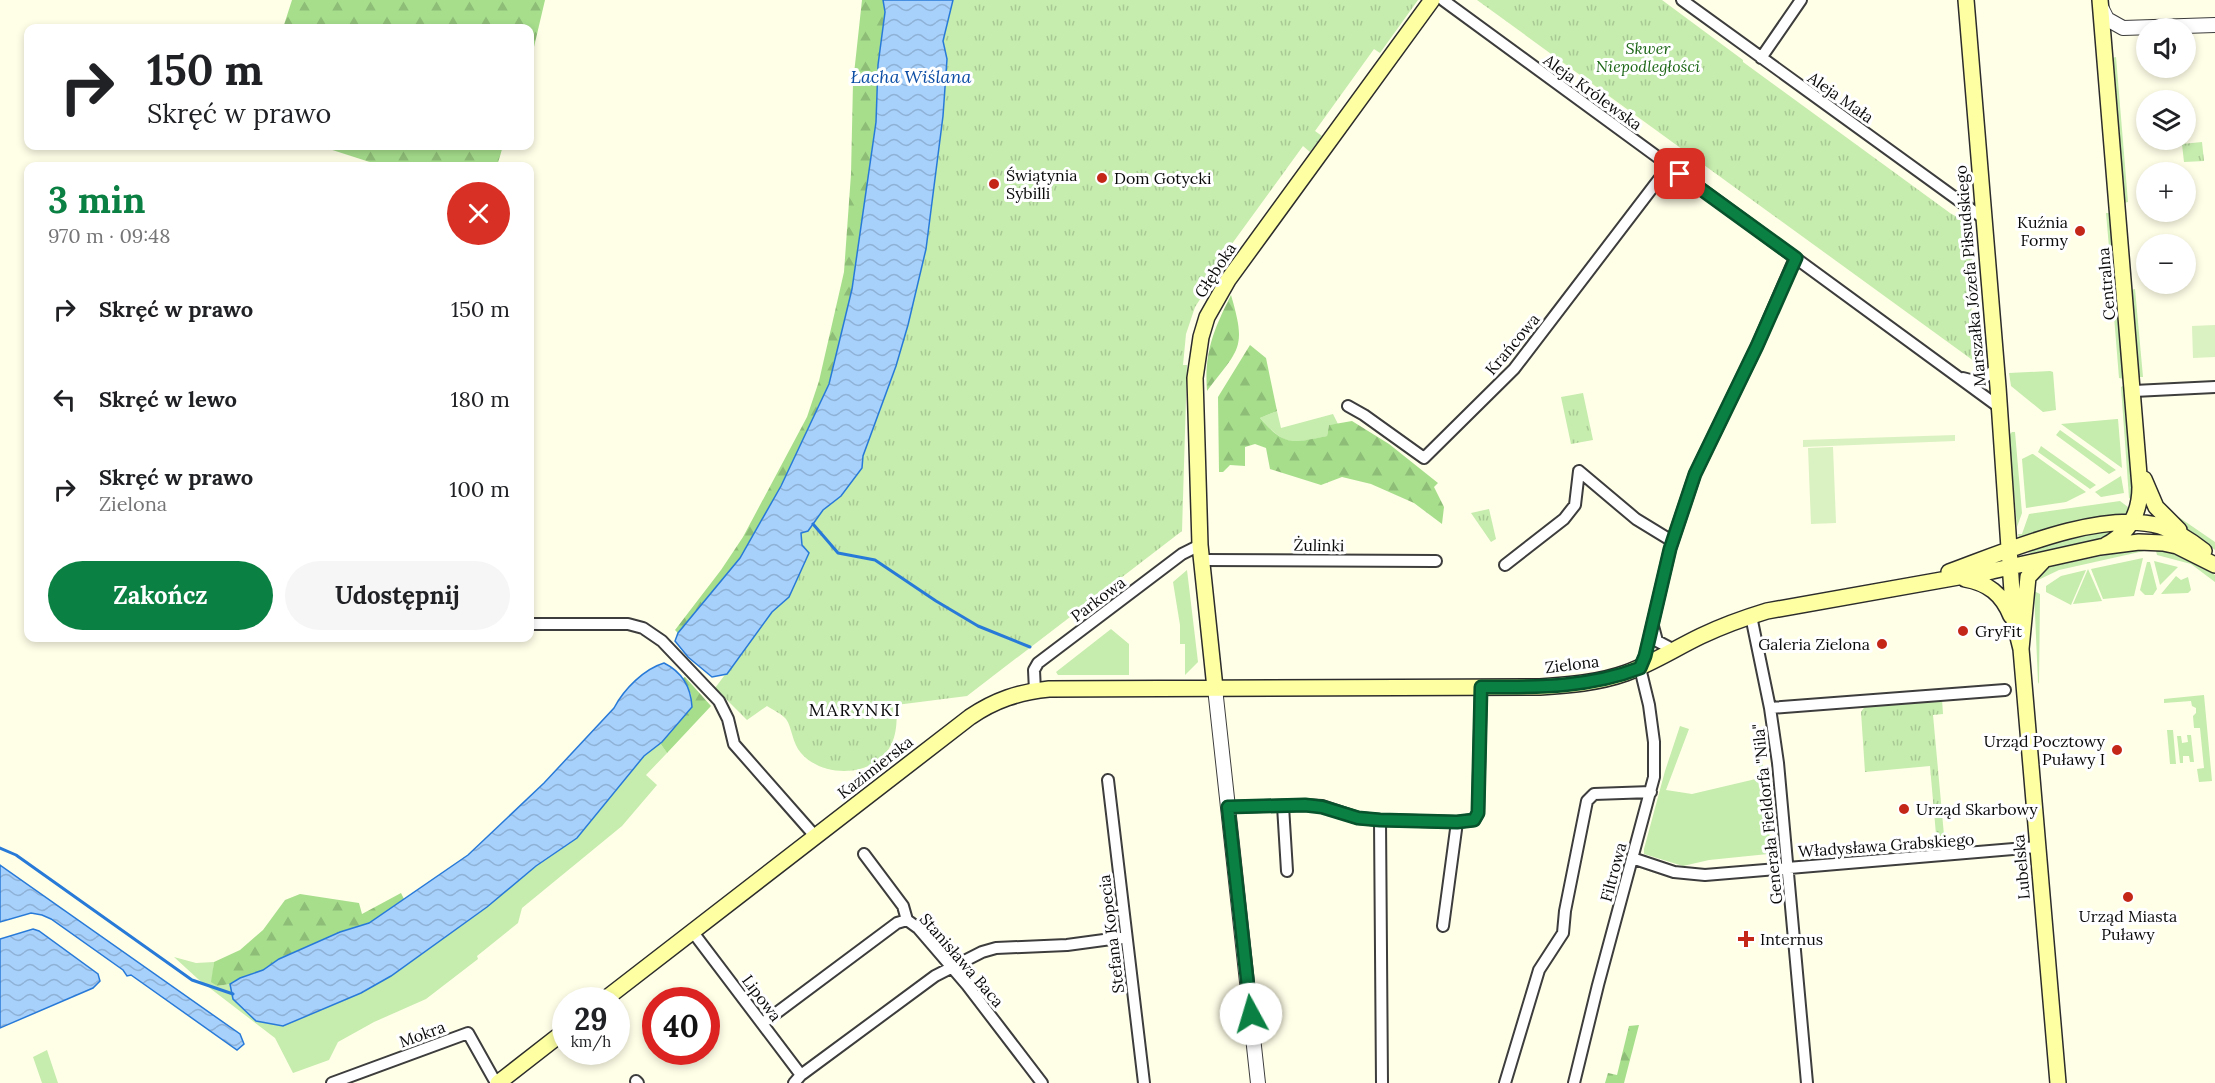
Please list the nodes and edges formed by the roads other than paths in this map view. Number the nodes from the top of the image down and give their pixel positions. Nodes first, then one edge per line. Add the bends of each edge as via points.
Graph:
1 (1432, 0) edge
2 (1443, 0) edge
3 (1682, 0) edge
4 (1801, 0) edge
5 (1966, 0) edge
6 (2100, 3) edge
7 (2215, 25) edge
8 (2123, 28) junction
9 (2105, 54) junction
10 (1761, 58) junction
11 (1670, 166) junction
12 (1983, 218) junction
13 (1796, 258) junction
14 (1996, 367) junction
15 (1960, 377) junction
16 (2215, 387) edge
17 (2134, 391) junction
18 (1348, 406) dead end
19 (1999, 407) junction
20 (2139, 459) junction
21 (2132, 523) junction
22 (2190, 540) junction
23 (1672, 541) junction
24 (2100, 547) junction
25 (2013, 548) junction
26 (1201, 552) junction
27 (1436, 561) dead end
28 (2043, 561) junction
29 (2215, 563) edge
30 (1505, 565) dead end
31 (2014, 567) junction
32 (1956, 578) junction
33 (1916, 583) junction
34 (2026, 587) junction
35 (1751, 616) junction
36 (2014, 621) junction
37 (1653, 623) junction
38 (534, 624) edge
39 (2021, 648) junction
40 (1674, 650) junction
41 (1640, 668) junction
42 (1481, 687) junction
43 (1215, 688) junction
44 (2000, 690) dead end
45 (1035, 691) junction
46 (1770, 708) junction
47 (1108, 780) dead end
48 (1651, 792) junction
49 (1283, 806) junction
50 (1228, 807) junction
51 (1380, 820) junction
52 (1457, 822) junction
53 (815, 836) junction
54 (2038, 847) junction
55 (864, 854) dead end
56 (1632, 858) junction
57 (1788, 868) junction
58 (1287, 871) dead end
59 (907, 920) junction
60 (1443, 926) dead end
61 (692, 931) junction
62 (1126, 937) junction
63 (950, 967) junction
64 (621, 987) edge
65 (763, 1023) junction
66 (552, 1041) edge
67 (797, 1079) edge
68 (1037, 1081) edge
69 (332, 1083) edge
70 (497, 1083) edge
71 (1144, 1083) edge
72 (1258, 1083) edge
73 (1382, 1083) edge
74 (1505, 1083) edge
75 (1574, 1083) edge
76 (1807, 1083) edge
77 (2058, 1083) edge

1 - 26 main road, Głęboka via 1228,280 1207,317 1195,378
2 - 11 street, Aleja Królewska
3 - 10 street, Aleja Mała
4 - 10 street
5 - 12 main road, Marszałka Józefa Piłsudskiego
6 - 8 street via 2108,19
6 - 9 main road, Centralna
7 - 8 street
8 - 9 street via 2112,36
9 - 17 main road, Centralna
10 - 12 street, Aleja Mała
11 - 13 street, Aleja Królewska
11 - 18 street, Krańcowa via 1514,369 1424,458
12 - 14 main road, Marszałka Józefa Piłsudskiego
13 - 15 street, Aleja Królewska
13 - 23 street via 1708,442
14 - 15 street via 1979,380
14 - 19 main road, Marszałka Józefa Piłsudskiego
15 - 19 street, Aleja Królewska
16 - 17 street
17 - 20 main road, Centralna
19 - 25 main road, Marszałka Józefa Piłsudskiego via 2008,531
20 - 21 main road, Centralna via 2140,498
20 - 22 main road via 2156,507
21 - 22 main road, Zielona via 2160,526
21 - 24 main road
21 - 25 main road, Zielona via 2073,529
22 - 29 main road
23 - 30 street via 1636,519 1579,471 1575,505 1564,519
23 - 37 street
24 - 28 main road, Zielona
24 - 29 main road via 2163,543
25 - 28 main road via 2030,559
25 - 31 main road, Lubelska
25 - 33 main road, Zielona
26 - 27 street, Żulinki
26 - 43 main road, Głęboka
26 - 45 street, Parkowa via 1182,554 1038,663 1034,670
28 - 31 main road, Zielona
28 - 34 main road via 2028,577
31 - 32 main road, Zielona
31 - 34 main road
31 - 36 main road, Lubelska
32 - 33 main road, Zielona
32 - 36 main road via 1993,589
33 - 35 main road, Zielona
34 - 39 main road, Lubelska
35 - 40 main road, Zielona
35 - 46 street, Generała Fieldorfa "Nila"
36 - 39 main road, Lubelska
37 - 40 street via 1657,641
37 - 41 street
38 - 53 street via 628,624 643,628 662,641 719,700 734,744
39 - 54 main road, Lubelska
40 - 41 main road, Zielona
41 - 42 main road, Zielona via 1585,683
41 - 48 street, Filtrowa via 1654,742
42 - 43 main road, Zielona
42 - 52 street via 1478,813 1474,820
43 - 45 main road, Kazimierska
43 - 50 street
44 - 46 street
45 - 53 main road, Kazimierska via 984,708
46 - 57 street, Generała Fieldorfa "Nila"
47 - 62 street, Stefana Kopecia
48 - 56 street, Filtrowa
48 - 74 street via 1594,794 1587,801 1563,933 1539,970
49 - 50 street
49 - 51 street via 1322,807
49 - 58 street
50 - 72 street
51 - 52 street
51 - 73 street
52 - 60 street
53 - 61 main road, Kazimierska
54 - 57 street, Władysława Grabskiego
54 - 77 main road, Lubelska
55 - 59 street, Stanisława Baca via 903,906
56 - 57 street, Władysława Grabskiego via 1697,876
56 - 75 street, Filtrowa
57 - 76 street, Generała Fieldorfa "Nila"
59 - 63 street, Stanisława Baca
59 - 65 street via 897,923
61 - 64 main road, Kazimierska
61 - 65 street, Lipowa
62 - 63 street via 990,949
62 - 71 street, Stefana Kopecia
63 - 67 street
63 - 68 street, Stanisława Baca
65 - 67 street, Lipowa
66 - 70 main road
69 - 70 street, Mokra via 468,1033

